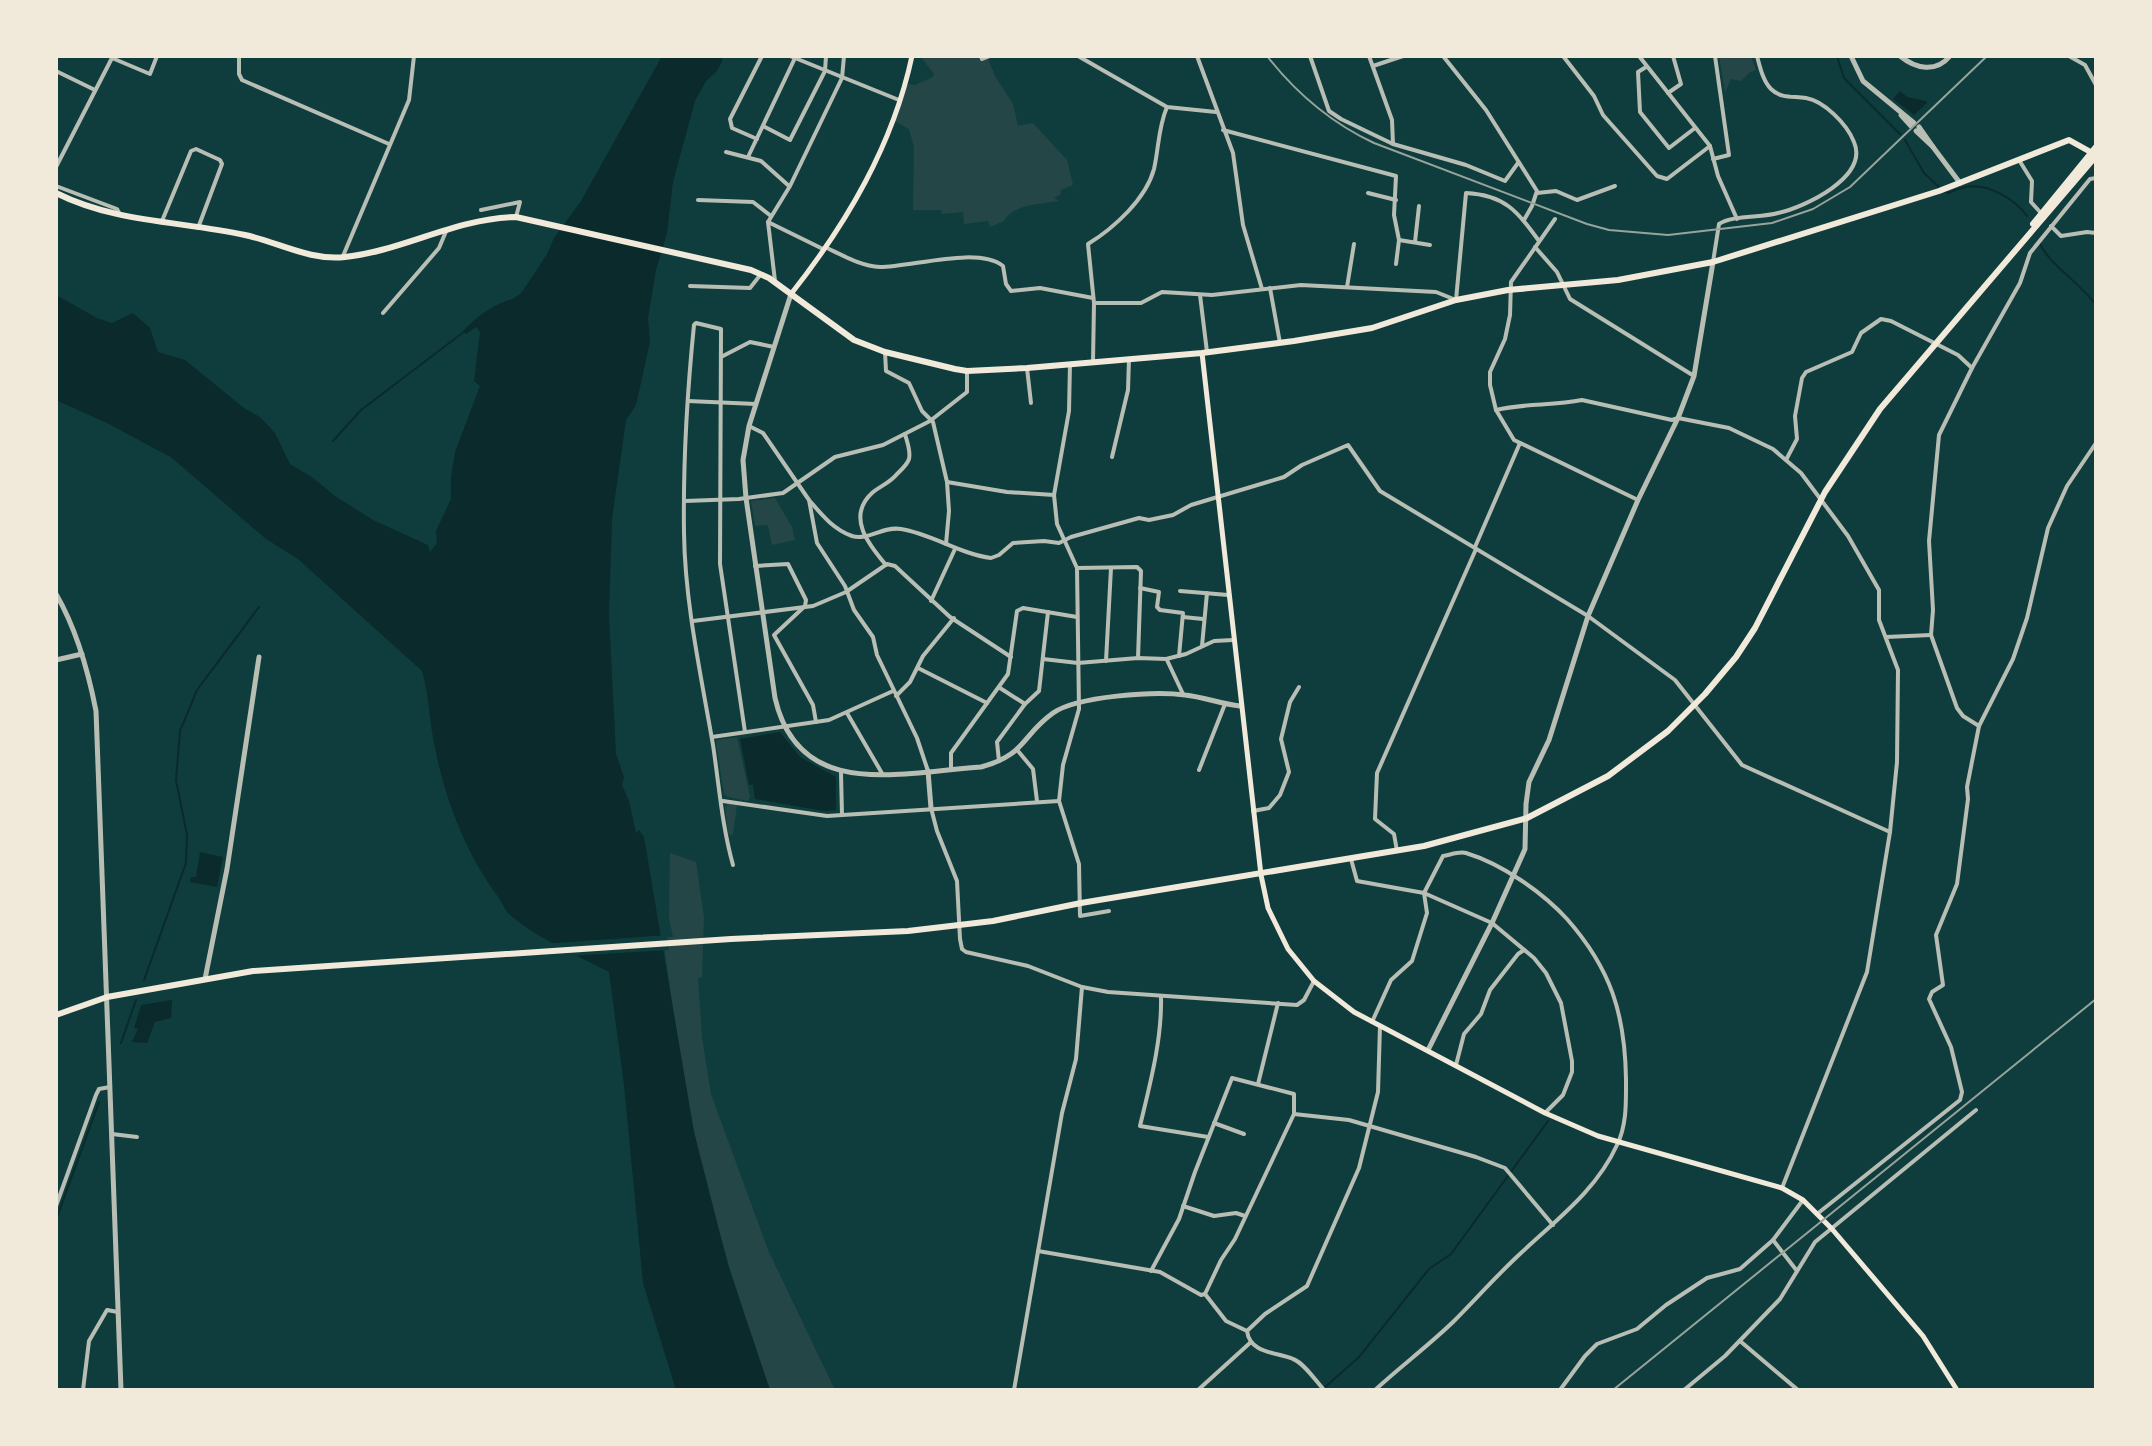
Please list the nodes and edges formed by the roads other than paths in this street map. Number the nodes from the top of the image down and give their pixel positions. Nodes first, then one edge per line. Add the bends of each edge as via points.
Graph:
1 (157, 56) edge
2 (239, 56) edge
3 (414, 56) edge
4 (762, 56) edge
5 (826, 56) edge
6 (844, 56) edge
7 (912, 56) edge
8 (981, 56) edge
9 (990, 56) edge
10 (1079, 56) edge
11 (1197, 56) edge
12 (1310, 56) edge
13 (1369, 56) edge
14 (1403, 56) edge
15 (1443, 56) edge
16 (1563, 56) edge
17 (1639, 56) edge
18 (1673, 56) edge
19 (1714, 56) edge
20 (1757, 56) edge
21 (1851, 56) edge
22 (1900, 56) edge
23 (1950, 56) edge
24 (2069, 56) edge
25 (112, 57) edge
26 (793, 57) edge
27 (1373, 66) junction
28 (1646, 67) junction
29 (56, 71) edge
30 (825, 71) junction
31 (842, 78) junction
32 (2096, 85) edge
33 (95, 90) junction
34 (1668, 93) junction
35 (899, 100) junction
36 (1167, 107) junction
37 (1216, 112) junction
38 (763, 126) junction
39 (1695, 128) junction
40 (1223, 130) junction
41 (757, 139) junction
42 (389, 144) junction
43 (1393, 144) junction
44 (1710, 146) junction
45 (726, 152) dead end
46 (2095, 153) edge
47 (748, 157) junction
48 (1713, 159) junction
49 (2019, 160) junction
50 (1518, 163) junction
51 (56, 167) edge
52 (2096, 178) edge
53 (1960, 183) junction
54 (56, 186) edge
55 (790, 186) junction
56 (1615, 186) dead end
57 (56, 193) edge
58 (1368, 193) dead end
59 (1537, 193) junction
60 (698, 200) dead end
61 (1396, 200) junction
62 (1419, 206) dead end
63 (481, 210) dead end
64 (2040, 212) junction
65 (119, 215) junction
66 (771, 216) junction
67 (518, 217) junction
68 (1555, 219) dead end
69 (1737, 219) junction
70 (1524, 220) junction
71 (768, 222) junction
72 (162, 223) junction
73 (2051, 226) junction
74 (198, 228) junction
75 (447, 229) junction
76 (2096, 233) edge
77 (1399, 240) junction
78 (1539, 241) junction
79 (2022, 241) junction
80 (1415, 242) junction
81 (1354, 244) dead end
82 (1430, 245) dead end
83 (1535, 247) junction
84 (826, 249) junction
85 (343, 257) junction
86 (1713, 262) junction
87 (1396, 264) dead end
88 (761, 274) junction
89 (776, 283) junction
90 (690, 286) dead end
91 (1563, 286) junction
92 (1347, 287) junction
93 (1270, 288) junction
94 (1262, 289) junction
95 (1508, 290) junction
96 (791, 294) junction
97 (1200, 294) junction
98 (1456, 300) junction
99 (1094, 301) junction
100 (383, 313) dead end
101 (1280, 343) junction
102 (1934, 343) junction
103 (774, 347) junction
104 (885, 352) junction
105 (1204, 352) junction
106 (721, 357) junction
107 (1129, 359) junction
108 (1093, 361) junction
109 (1070, 364) junction
110 (1027, 368) junction
111 (1972, 368) junction
112 (967, 371) junction
113 (1694, 376) junction
114 (688, 401) junction
115 (720, 403) junction
116 (1031, 403) dead end
117 (756, 404) junction
118 (1496, 410) junction
119 (1678, 418) junction
120 (930, 421) junction
121 (749, 426) junction
122 (905, 434) junction
123 (1520, 443) junction
124 (2096, 443) edge
125 (1112, 457) dead end
126 (1786, 460) junction
127 (799, 482) junction
128 (947, 482) junction
129 (1054, 495) junction
130 (1216, 497) junction
131 (746, 498) junction
132 (720, 500) junction
133 (809, 500) junction
134 (1638, 500) junction
135 (685, 501) junction
136 (1820, 502) junction
137 (864, 538) junction
138 (1066, 540) junction
139 (946, 544) junction
140 (956, 548) junction
141 (1475, 548) junction
142 (886, 565) junction
143 (755, 566) junction
144 (1077, 568) junction
145 (1111, 568) junction
146 (1140, 588) junction
147 (1180, 591) dead end
148 (846, 592) junction
149 (1207, 593) junction
150 (56, 594) edge
151 (1228, 595) junction
152 (931, 601) junction
153 (805, 606) junction
154 (761, 611) junction
155 (1048, 612) junction
156 (727, 616) junction
157 (1588, 616) junction
158 (1077, 617) junction
159 (1183, 617) junction
160 (954, 618) junction
161 (1203, 619) junction
162 (693, 621) junction
163 (1931, 635) junction
164 (1886, 637) junction
165 (1233, 640) junction
166 (1202, 646) junction
167 (82, 654) junction
168 (1179, 656) junction
169 (259, 657) dead end
170 (1011, 657) junction
171 (1138, 658) junction
172 (1043, 659) junction
173 (1166, 659) junction
174 (56, 660) edge
175 (1106, 661) junction
176 (1078, 663) junction
177 (918, 668) junction
178 (999, 687) junction
179 (1299, 687) dead end
180 (894, 694) junction
181 (1183, 694) junction
182 (1078, 701) junction
183 (987, 703) junction
184 (1025, 704) junction
185 (1225, 704) junction
186 (1695, 704) junction
187 (1240, 706) junction
188 (847, 713) junction
189 (816, 722) junction
190 (1979, 726) junction
191 (785, 727) junction
192 (745, 732) junction
193 (711, 737) junction
194 (1018, 751) junction
195 (999, 762) junction
196 (951, 769) junction
197 (1199, 770) dead end
198 (928, 771) junction
199 (841, 773) junction
200 (883, 775) junction
201 (722, 801) junction
202 (1037, 801) junction
203 (1059, 801) junction
204 (931, 808) junction
205 (1253, 811) junction
206 (842, 815) junction
207 (1527, 818) junction
208 (1890, 832) junction
209 (1397, 851) junction
210 (1351, 859) junction
211 (733, 865) dead end
212 (1261, 875) junction
213 (1514, 876) junction
214 (1424, 893) junction
215 (1081, 903) junction
216 (1109, 911) dead end
217 (1492, 923) junction
218 (959, 925) junction
219 (1524, 950) junction
220 (205, 979) junction
221 (1314, 981) junction
222 (1082, 987) junction
223 (107, 997) junction
224 (1161, 997) junction
225 (1278, 1003) junction
226 (56, 1015) edge
227 (1372, 1022) junction
228 (1380, 1026) junction
229 (1428, 1050) junction
230 (1456, 1065) junction
231 (1258, 1084) junction
232 (110, 1087) junction
233 (1976, 1110) dead end
234 (1545, 1113) junction
235 (1294, 1114) junction
236 (1214, 1123) junction
237 (1368, 1126) junction
238 (112, 1134) junction
239 (1244, 1134) dead end
240 (137, 1137) dead end
241 (1208, 1137) junction
242 (1618, 1143) junction
243 (1782, 1188) junction
244 (1803, 1200) junction
245 (56, 1206) edge
246 (1183, 1206) junction
247 (1817, 1214) junction
248 (1245, 1216) junction
249 (1553, 1225) junction
250 (1832, 1229) junction
251 (1773, 1240) junction
252 (1038, 1251) junction
253 (1151, 1271) junction
254 (1797, 1271) junction
255 (1205, 1294) junction
256 (118, 1312) junction
257 (1247, 1331) junction
258 (1740, 1341) junction
259 (1251, 1342) junction
260 (83, 1390) edge
261 (121, 1390) edge
262 (1014, 1390) edge
263 (1198, 1390) edge
264 (1324, 1390) edge
265 (1375, 1390) edge
266 (1560, 1390) edge
267 (1684, 1390) edge
268 (1798, 1390) edge
269 (1957, 1390) edge

1 - 25 street via 150,74
2 - 42 street via 242,80
3 - 42 street via 409,100
4 - 41 street via 730,119 732,128
5 - 30 street
6 - 31 street
7 - 35 main road
8 - 9 street
10 - 36 street
11 - 37 street
12 - 43 street via 1329,111
13 - 27 street
14 - 27 street
15 - 50 street via 1486,110
16 - 44 street via 1603,115 1657,176 1667,179
17 - 28 street
18 - 34 street via 1681,84
19 - 48 street via 1729,155
20 - 69 street via 1773,91 1814,100 1828,109 1851,136 1856,158 1845,178 1797,207
21 - 53 street via 1860,77 1915,127
22 - 23 street via 1925,68
24 - 32 street via 2085,65
25 - 33 street
26 - 30 street
26 - 38 street
27 - 43 street via 1392,120
28 - 34 street
28 - 39 street via 1638,72 1640,112 1669,148
29 - 33 street
30 - 31 street
30 - 38 street via 790,140
31 - 35 street
31 - 55 street
33 - 51 street
34 - 39 street
35 - 84 main road via 868,181
36 - 37 street
36 - 99 street via 1154,169 1141,193 1126,213 1088,244
37 - 40 street
38 - 41 street
39 - 44 street
40 - 61 street via 1396,176
40 - 94 street via 1233,153 1243,225
41 - 47 street
42 - 85 street
43 - 50 street via 1505,181
44 - 48 street
45 - 47 street
46 - 49 main road via 2069,140
46 - 64 main road
46 - 79 main road
47 - 55 street via 761,161
48 - 69 street
49 - 53 main road
49 - 64 street via 2032,181 2031,202
50 - 59 street
52 - 73 street
53 - 86 main road
54 - 65 street via 117,209
55 - 66 street
56 - 59 street via 1577,200 1556,191
57 - 65 main road
58 - 61 street
59 - 70 street
60 - 66 street via 753,202
61 - 77 street
62 - 80 street
63 - 67 street via 520,202
64 - 79 main road
65 - 72 main road
66 - 71 street
67 - 75 main road
67 - 88 main road
68 - 78 street
69 - 86 street via 1719,224
70 - 78 street
70 - 98 street via 1500,198 1466,193
71 - 84 street
71 - 89 street
72 - 74 main road
72 - 74 street via 196,149 222,164
73 - 76 street via 2061,236
73 - 111 street via 2030,253 2020,283
74 - 85 main road via 312,255
75 - 85 main road
75 - 100 street via 439,248
77 - 80 street
77 - 87 street
78 - 83 street
79 - 102 main road
80 - 82 street
81 - 92 street
83 - 91 street
83 - 95 street
84 - 96 main road
84 - 99 street via 880,267 949,258 993,260 1003,266 1011,291 1040,288
86 - 91 main road
86 - 113 street
88 - 89 main road
88 - 90 street via 750,288
89 - 96 main road
91 - 95 main road
91 - 113 street via 1570,299
92 - 93 street
92 - 98 street via 1436,292
93 - 94 street
93 - 101 street
94 - 97 street
95 - 98 main road
95 - 118 street via 1505,339 1490,372
96 - 103 street
96 - 104 main road via 854,340
97 - 99 street via 1162,292 1141,303
97 - 105 street
98 - 101 main road via 1372,328
99 - 108 street
101 - 105 main road
102 - 111 street
102 - 126 street via 1881,319 1861,333 1852,352 1806,372 1795,416 1797,439
102 - 136 main road via 1880,409
103 - 106 street via 750,342
103 - 117 street
104 - 112 main road
104 - 120 street via 886,371 912,386
105 - 107 main road
105 - 130 main road
106 - 114 street via 721,329 696,323
106 - 115 street
107 - 108 main road
107 - 125 street via 1128,390
108 - 109 main road
109 - 110 main road
109 - 129 street via 1069,411
110 - 112 main road
110 - 116 street
111 - 163 street via 1937,445 1929,541
112 - 120 street via 967,392
113 - 119 street
114 - 115 street
114 - 135 street
115 - 117 street
115 - 132 street
117 - 121 street
118 - 119 street via 1582,400
118 - 123 street via 1507,432
119 - 126 street via 1740,432
119 - 134 street
120 - 122 street
120 - 128 street
121 - 127 street via 763,433
121 - 131 street via 743,460
122 - 127 street via 835,457
122 - 137 street via 909,458 863,506
123 - 134 street
123 - 141 street
124 - 190 street via 2067,486 2048,528 2013,659
126 - 136 street
127 - 131 street via 783,493
127 - 133 street
128 - 129 street
128 - 139 street
129 - 138 street via 1057,524
130 - 138 street via 1173,515 1139,518
130 - 141 street via 1284,477 1348,445 1380,491
130 - 151 main road
131 - 132 street
131 - 143 street
132 - 135 street
132 - 156 street
133 - 137 street via 831,525
133 - 148 street via 817,543
134 - 157 street
135 - 162 street
136 - 164 street via 1877,584 1879,620
136 - 186 main road via 1755,628
137 - 139 street via 896,528
137 - 142 street
138 - 140 street via 1013,543 991,558
138 - 144 street
139 - 140 street
140 - 152 street
141 - 157 street
141 - 209 street via 1377,773 1375,819 1394,834
142 - 148 street
142 - 152 street via 895,566
143 - 153 street via 788,564
143 - 154 street
144 - 145 street
144 - 158 street
145 - 146 street via 1137,567
145 - 175 street
146 - 159 street via 1157,590 1157,607
146 - 171 street
147 - 149 street
148 - 153 street
148 - 180 street via 873,637
149 - 151 street
149 - 161 street
150 - 167 street
151 - 165 main road
152 - 160 street
153 - 154 street
153 - 189 street via 774,635 813,705
154 - 156 street
154 - 191 street
155 - 158 street
155 - 170 street via 1017,611
155 - 172 street
156 - 162 street
156 - 192 street
157 - 186 street via 1675,680
157 - 207 street via 1549,740 1529,782
158 - 176 street
159 - 161 street
159 - 168 street
160 - 170 street
160 - 177 street
161 - 166 street
162 - 193 street
163 - 164 street
163 - 190 street via 1957,708
164 - 208 street via 1896,659 1898,683
165 - 166 street
165 - 187 main road
166 - 168 street
167 - 174 street
167 - 223 street via 96,711
168 - 173 street
169 - 220 street
170 - 178 street
171 - 173 street
171 - 175 street
172 - 176 street
172 - 184 street via 1039,691
173 - 181 street
175 - 176 street
176 - 182 street
177 - 180 street
177 - 183 street
178 - 183 street
178 - 184 street
179 - 205 street via 1281,739 1287,783 1269,808
180 - 188 street
180 - 198 street
181 - 182 street
181 - 185 street
182 - 194 street via 1051,715
182 - 203 street
183 - 196 street via 951,753
184 - 195 street via 997,742
185 - 187 street
185 - 197 street
186 - 207 main road via 1608,776
186 - 208 street via 1742,765
187 - 205 main road
188 - 189 street
188 - 200 street
189 - 191 street
190 - 247 street via 1957,884 1936,935 1943,985 1929,999 1951,1047 1962,1095
191 - 192 street
191 - 199 street via 803,751
192 - 193 street
193 - 201 street
194 - 195 street
194 - 202 street via 1033,769
195 - 196 street
196 - 198 street
198 - 200 street
198 - 204 street
199 - 200 street
199 - 206 street
201 - 206 street
201 - 211 street
202 - 203 street
202 - 204 street
203 - 215 street via 1079,864
204 - 206 street
204 - 218 street via 957,881
205 - 212 main road
207 - 209 main road
207 - 213 street via 1525,849
208 - 243 street via 1867,972
209 - 210 main road
210 - 212 main road
210 - 214 street via 1357,881
212 - 215 main road
212 - 221 main road via 1274,923
213 - 214 street via 1463,852 1443,856
213 - 217 street
213 - 242 street via 1573,926 1615,995 1626,1049 1625,1114
214 - 217 street
214 - 227 street via 1427,913 1412,961 1391,980
215 - 216 street via 1080,916
215 - 218 main road
217 - 219 street
217 - 229 street
218 - 220 main road via 308,967
218 - 222 street via 966,952 1028,966
219 - 230 street via 1490,990 1481,1014 1464,1034
219 - 234 street via 1561,1003 1572,1061 1563,1095
220 - 223 main road
221 - 225 street via 1301,1004
221 - 227 main road
222 - 224 street
222 - 252 street via 1076,1059
223 - 226 main road
223 - 232 street
224 - 225 street
224 - 241 street via 1140,1126
225 - 231 street
227 - 228 main road
228 - 229 main road
228 - 237 street via 1378,1092
229 - 230 main road
230 - 234 main road
231 - 235 street via 1294,1094
231 - 236 street via 1232,1078
232 - 238 street
232 - 245 street via 96,1095
233 - 250 street
234 - 242 main road
235 - 237 street
235 - 248 street
236 - 239 street
236 - 241 street
237 - 249 street via 1505,1168
237 - 257 street via 1359,1168 1307,1286
238 - 240 street
238 - 256 street
241 - 246 street
242 - 243 main road
242 - 249 street via 1583,1194
243 - 244 main road
244 - 247 main road
244 - 251 street
246 - 248 street via 1214,1216
246 - 253 street
247 - 250 main road
248 - 255 street
249 - 265 street
250 - 254 street via 1810,1246
250 - 269 main road via 1923,1336
251 - 254 street
251 - 266 street via 1740,1269 1707,1278 1631,1333 1597,1344
252 - 253 street
252 - 262 street
253 - 255 street
254 - 258 street via 1780,1299
255 - 257 street via 1226,1321
256 - 260 street via 107,1310 89,1341
256 - 261 street
257 - 259 street
258 - 267 street
258 - 268 street
259 - 263 street
259 - 264 street via 1295,1359

